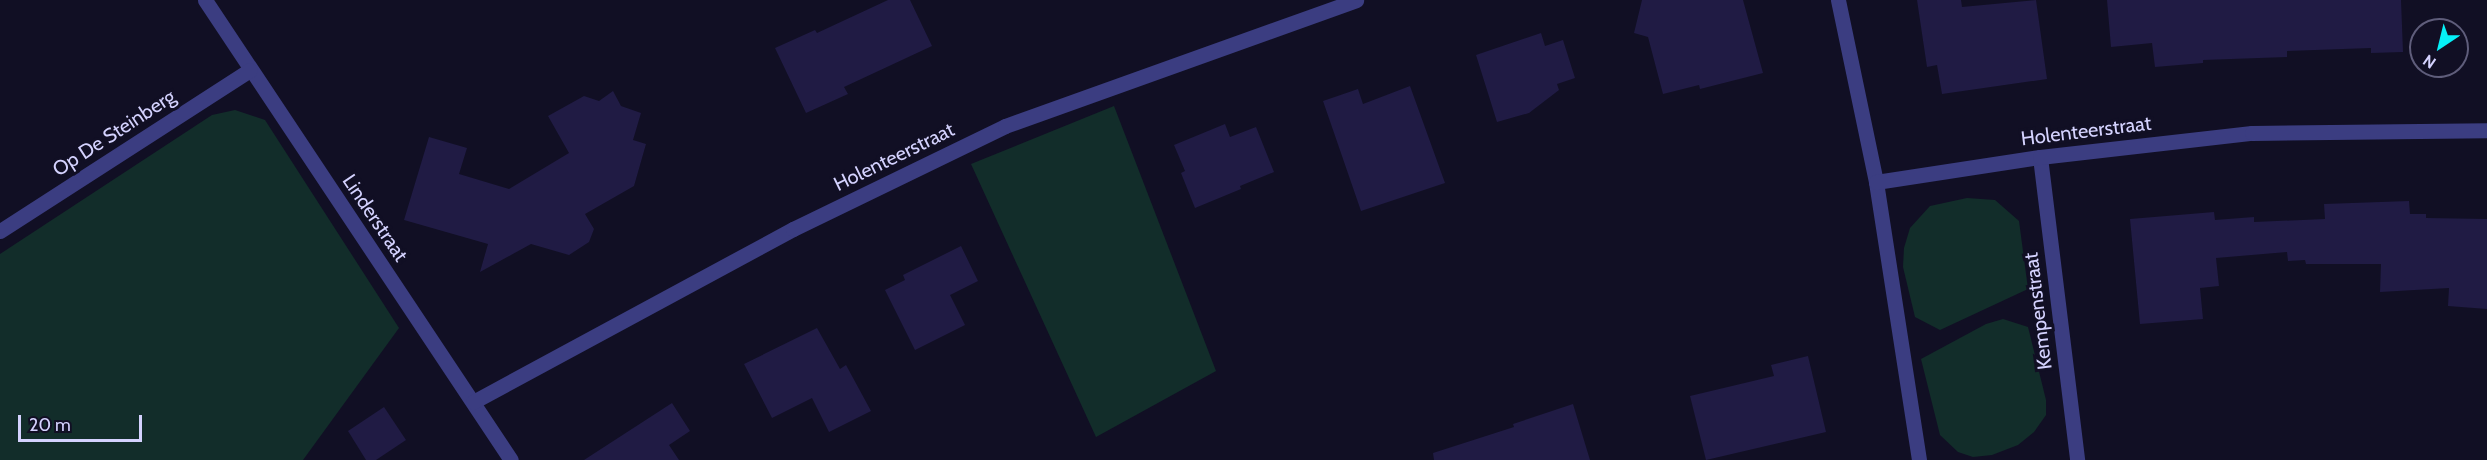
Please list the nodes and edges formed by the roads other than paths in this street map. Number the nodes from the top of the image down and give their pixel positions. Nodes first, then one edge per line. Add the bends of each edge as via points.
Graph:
1 (206, 0) edge
2 (1356, 0) edge
3 (1838, 0) edge
4 (250, 70) junction
5 (2487, 130) edge
6 (2040, 157) junction
7 (1876, 182) junction
8 (0, 231) edge
9 (473, 402) junction
10 (511, 460) edge
11 (1919, 460) edge
12 (2077, 460) edge

1 - 4 street, Linderstraat
2 - 9 street, Holenteerstraat via 1005,126 793,229
3 - 7 street
4 - 8 street, Op De Steinberg
4 - 9 street, Linderstraat
5 - 6 street, Holenteerstraat via 2252,134
6 - 7 street, Holenteerstraat
6 - 12 street, Kempenstraat
7 - 11 street
9 - 10 street, Linderstraat

